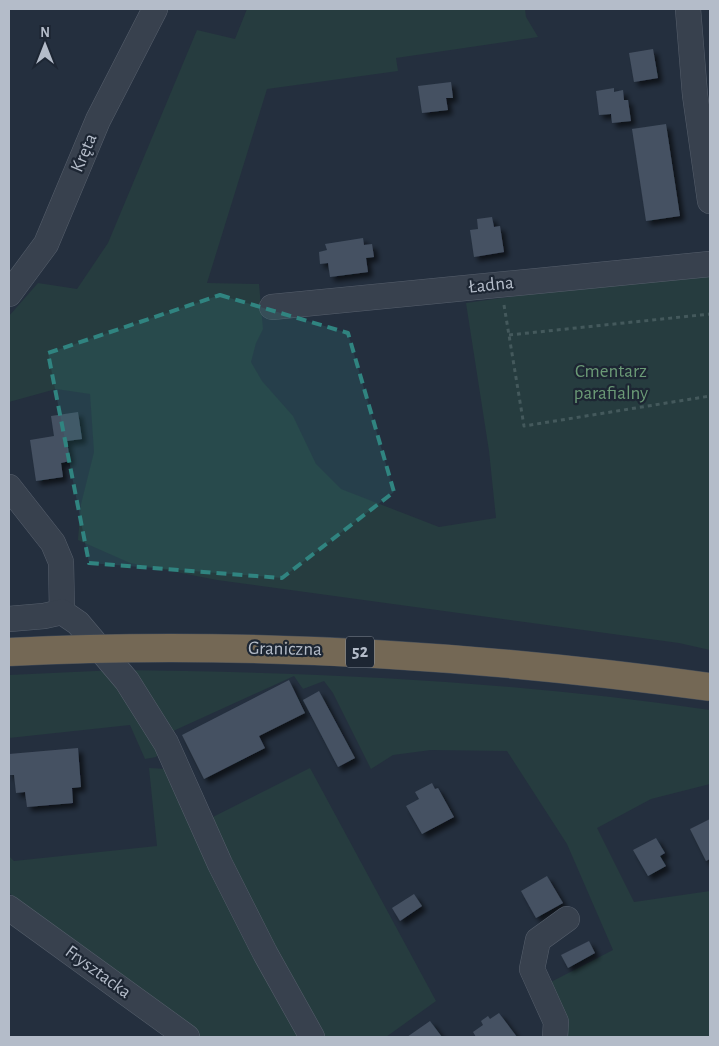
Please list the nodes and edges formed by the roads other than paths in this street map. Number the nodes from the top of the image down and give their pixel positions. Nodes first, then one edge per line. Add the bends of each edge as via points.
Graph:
1 (155, 9) edge
2 (688, 9) edge
3 (710, 201) edge
4 (710, 264) edge
5 (9, 294) edge
6 (272, 307) dead end
7 (9, 487) edge
8 (62, 612) junction
9 (9, 619) edge
10 (9, 652) edge
11 (710, 686) edge
12 (9, 908) edge
13 (567, 919) dead end
14 (187, 1037) edge
15 (312, 1037) edge
16 (555, 1037) edge

1 - 5 street, Kręta via 98,120 46,244
2 - 3 street via 695,95
4 - 6 street, Ładna
7 - 8 street via 53,543 61,562
8 - 9 street
8 - 15 street via 78,623 127,681 166,743 220,864
10 - 11 highway, Graniczna / 52, bridge via 154,647 339,650 505,662
12 - 14 street, Frysztacka
13 - 16 street via 538,940 532,969 556,1022

